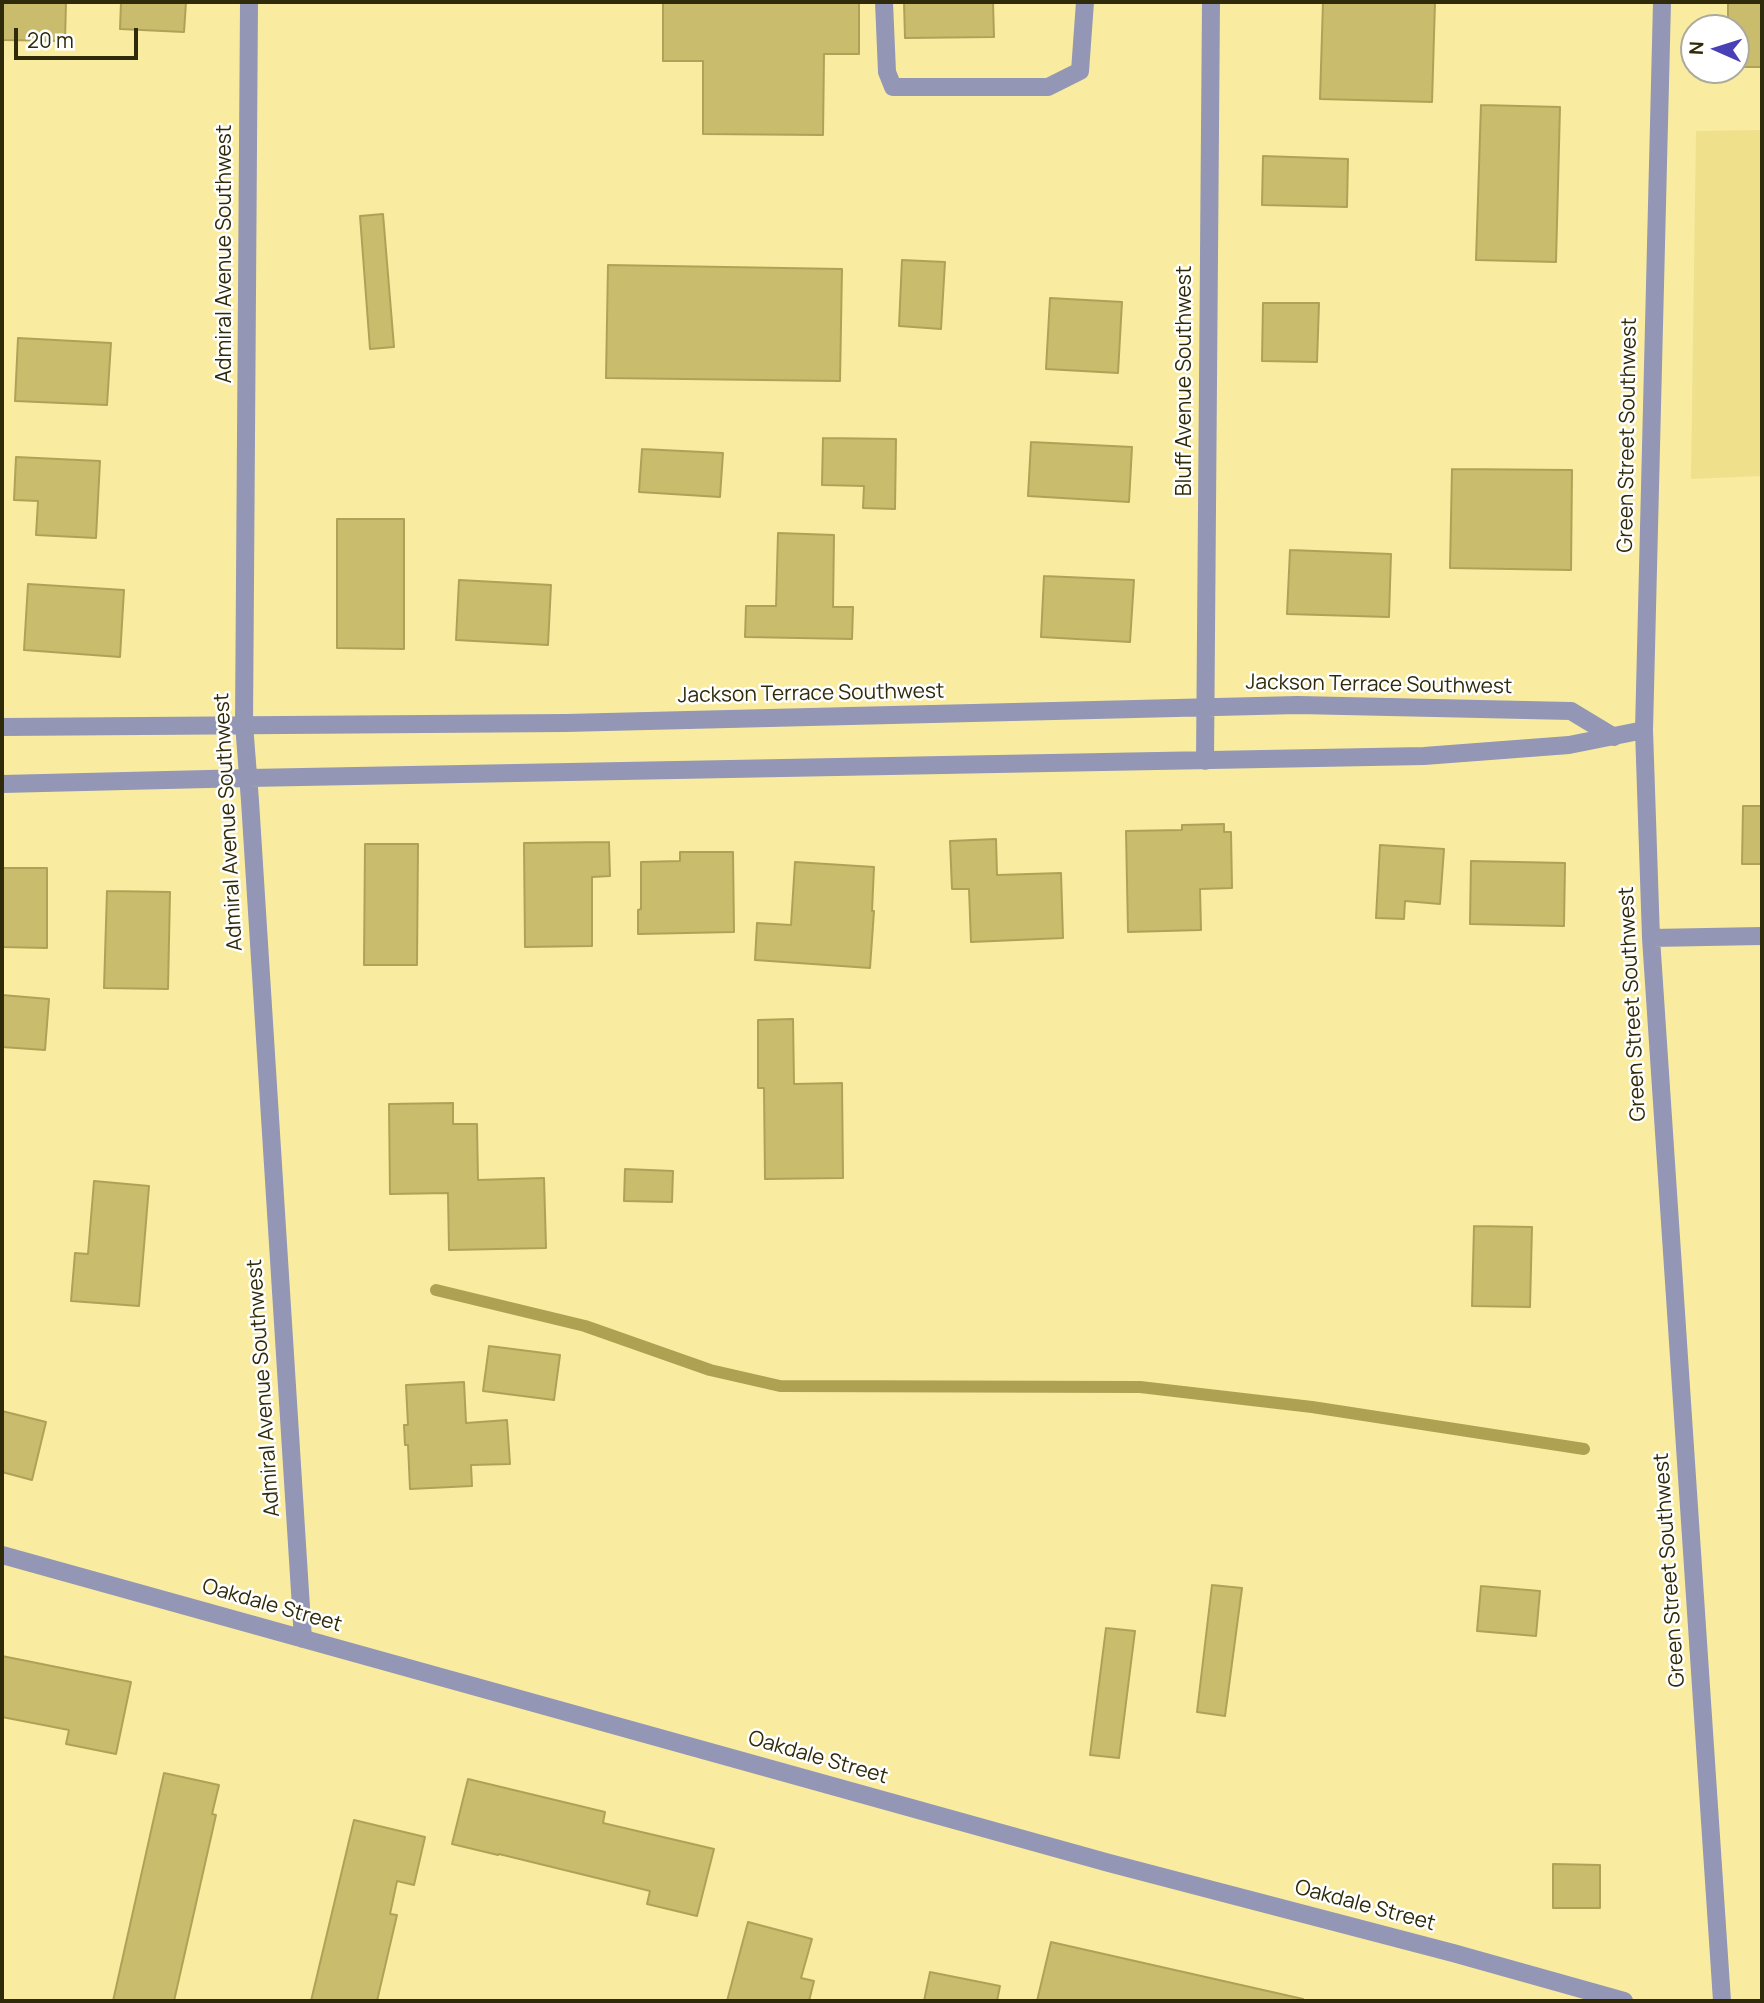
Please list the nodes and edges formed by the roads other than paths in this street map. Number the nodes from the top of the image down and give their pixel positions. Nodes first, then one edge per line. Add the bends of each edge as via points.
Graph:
1 (250, 2) edge
2 (884, 2) edge
3 (1084, 2) edge
4 (1211, 2) edge
5 (1662, 2) edge
6 (1205, 707) junction
7 (244, 724) junction
8 (2, 727) edge
9 (1644, 730) junction
10 (1614, 737) junction
11 (1205, 761) junction
12 (249, 778) junction
13 (2, 784) edge
14 (1762, 936) edge
15 (1651, 938) junction
16 (2, 1555) edge
17 (303, 1639) junction
18 (1624, 2001) edge
19 (1722, 2001) edge

1 - 7 street, Admiral Avenue Southwest
2 - 3 street via 887,72 893,87 1048,87 1080,71
4 - 6 street, Bluff Avenue Southwest
5 - 9 street, Green Street Southwest
6 - 7 street, Jackson Terrace Southwest via 566,723
6 - 10 street, Jackson Terrace Southwest via 1571,711
6 - 11 street, Bluff Avenue Southwest
7 - 8 street, Jackson Terrace Southwest
7 - 12 street, Admiral Avenue Southwest
9 - 10 street
9 - 15 street, Green Street Southwest
10 - 11 street via 1424,756
11 - 12 street
12 - 13 street
12 - 17 street, Admiral Avenue Southwest
14 - 15 street
15 - 19 street, Green Street Southwest
16 - 17 street, Oakdale Street
17 - 18 street, Oakdale Street

